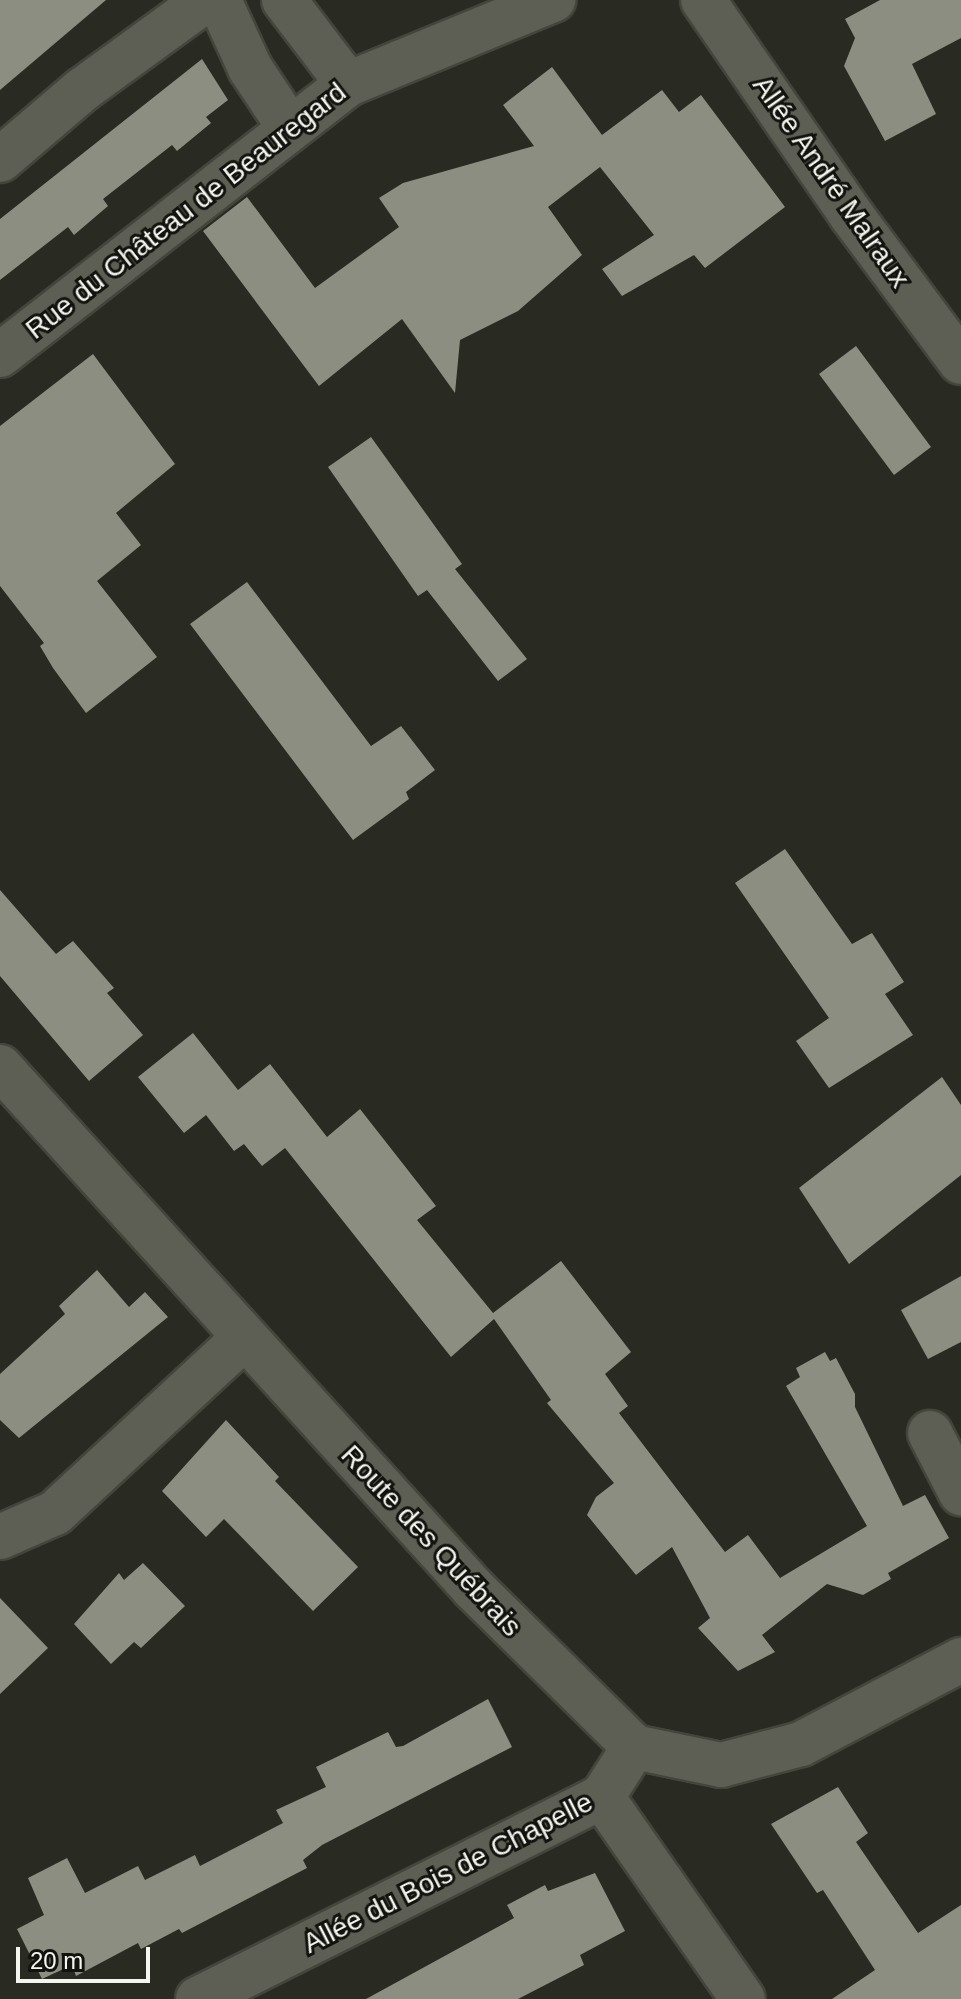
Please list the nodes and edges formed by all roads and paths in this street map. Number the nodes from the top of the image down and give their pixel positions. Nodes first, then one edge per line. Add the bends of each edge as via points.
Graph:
1 (206, 0) edge
2 (219, 0) edge
3 (284, 0) edge
4 (553, 0) edge
5 (703, 0) edge
6 (348, 84) junction
7 (289, 127) junction
8 (0, 160) edge
9 (0, 355) edge
10 (961, 362) edge
11 (0, 1067) edge
12 (243, 1339) junction
13 (930, 1433) dead end
14 (961, 1493) edge
15 (0, 1537) edge
16 (961, 1660) edge
17 (634, 1747) junction
18 (602, 1797) junction
19 (198, 1999) edge
20 (743, 1999) edge

1 - 8 street via 82,90
2 - 7 street via 250,68
3 - 6 street
4 - 6 street, Rue du Château de Beauregard
5 - 10 street, Allée André Malraux via 852,216
6 - 7 street, Rue du Château de Beauregard
7 - 9 street, Rue du Château de Beauregard
11 - 12 street, Route des Québrais
12 - 15 street via 55,1513
12 - 17 street, Route des Québrais via 485,1600
13 - 14 street
16 - 17 street via 787,1747 721,1765
17 - 18 street, Allée du Bois de Chapelle
18 - 19 street, Allée du Bois de Chapelle
18 - 20 street

